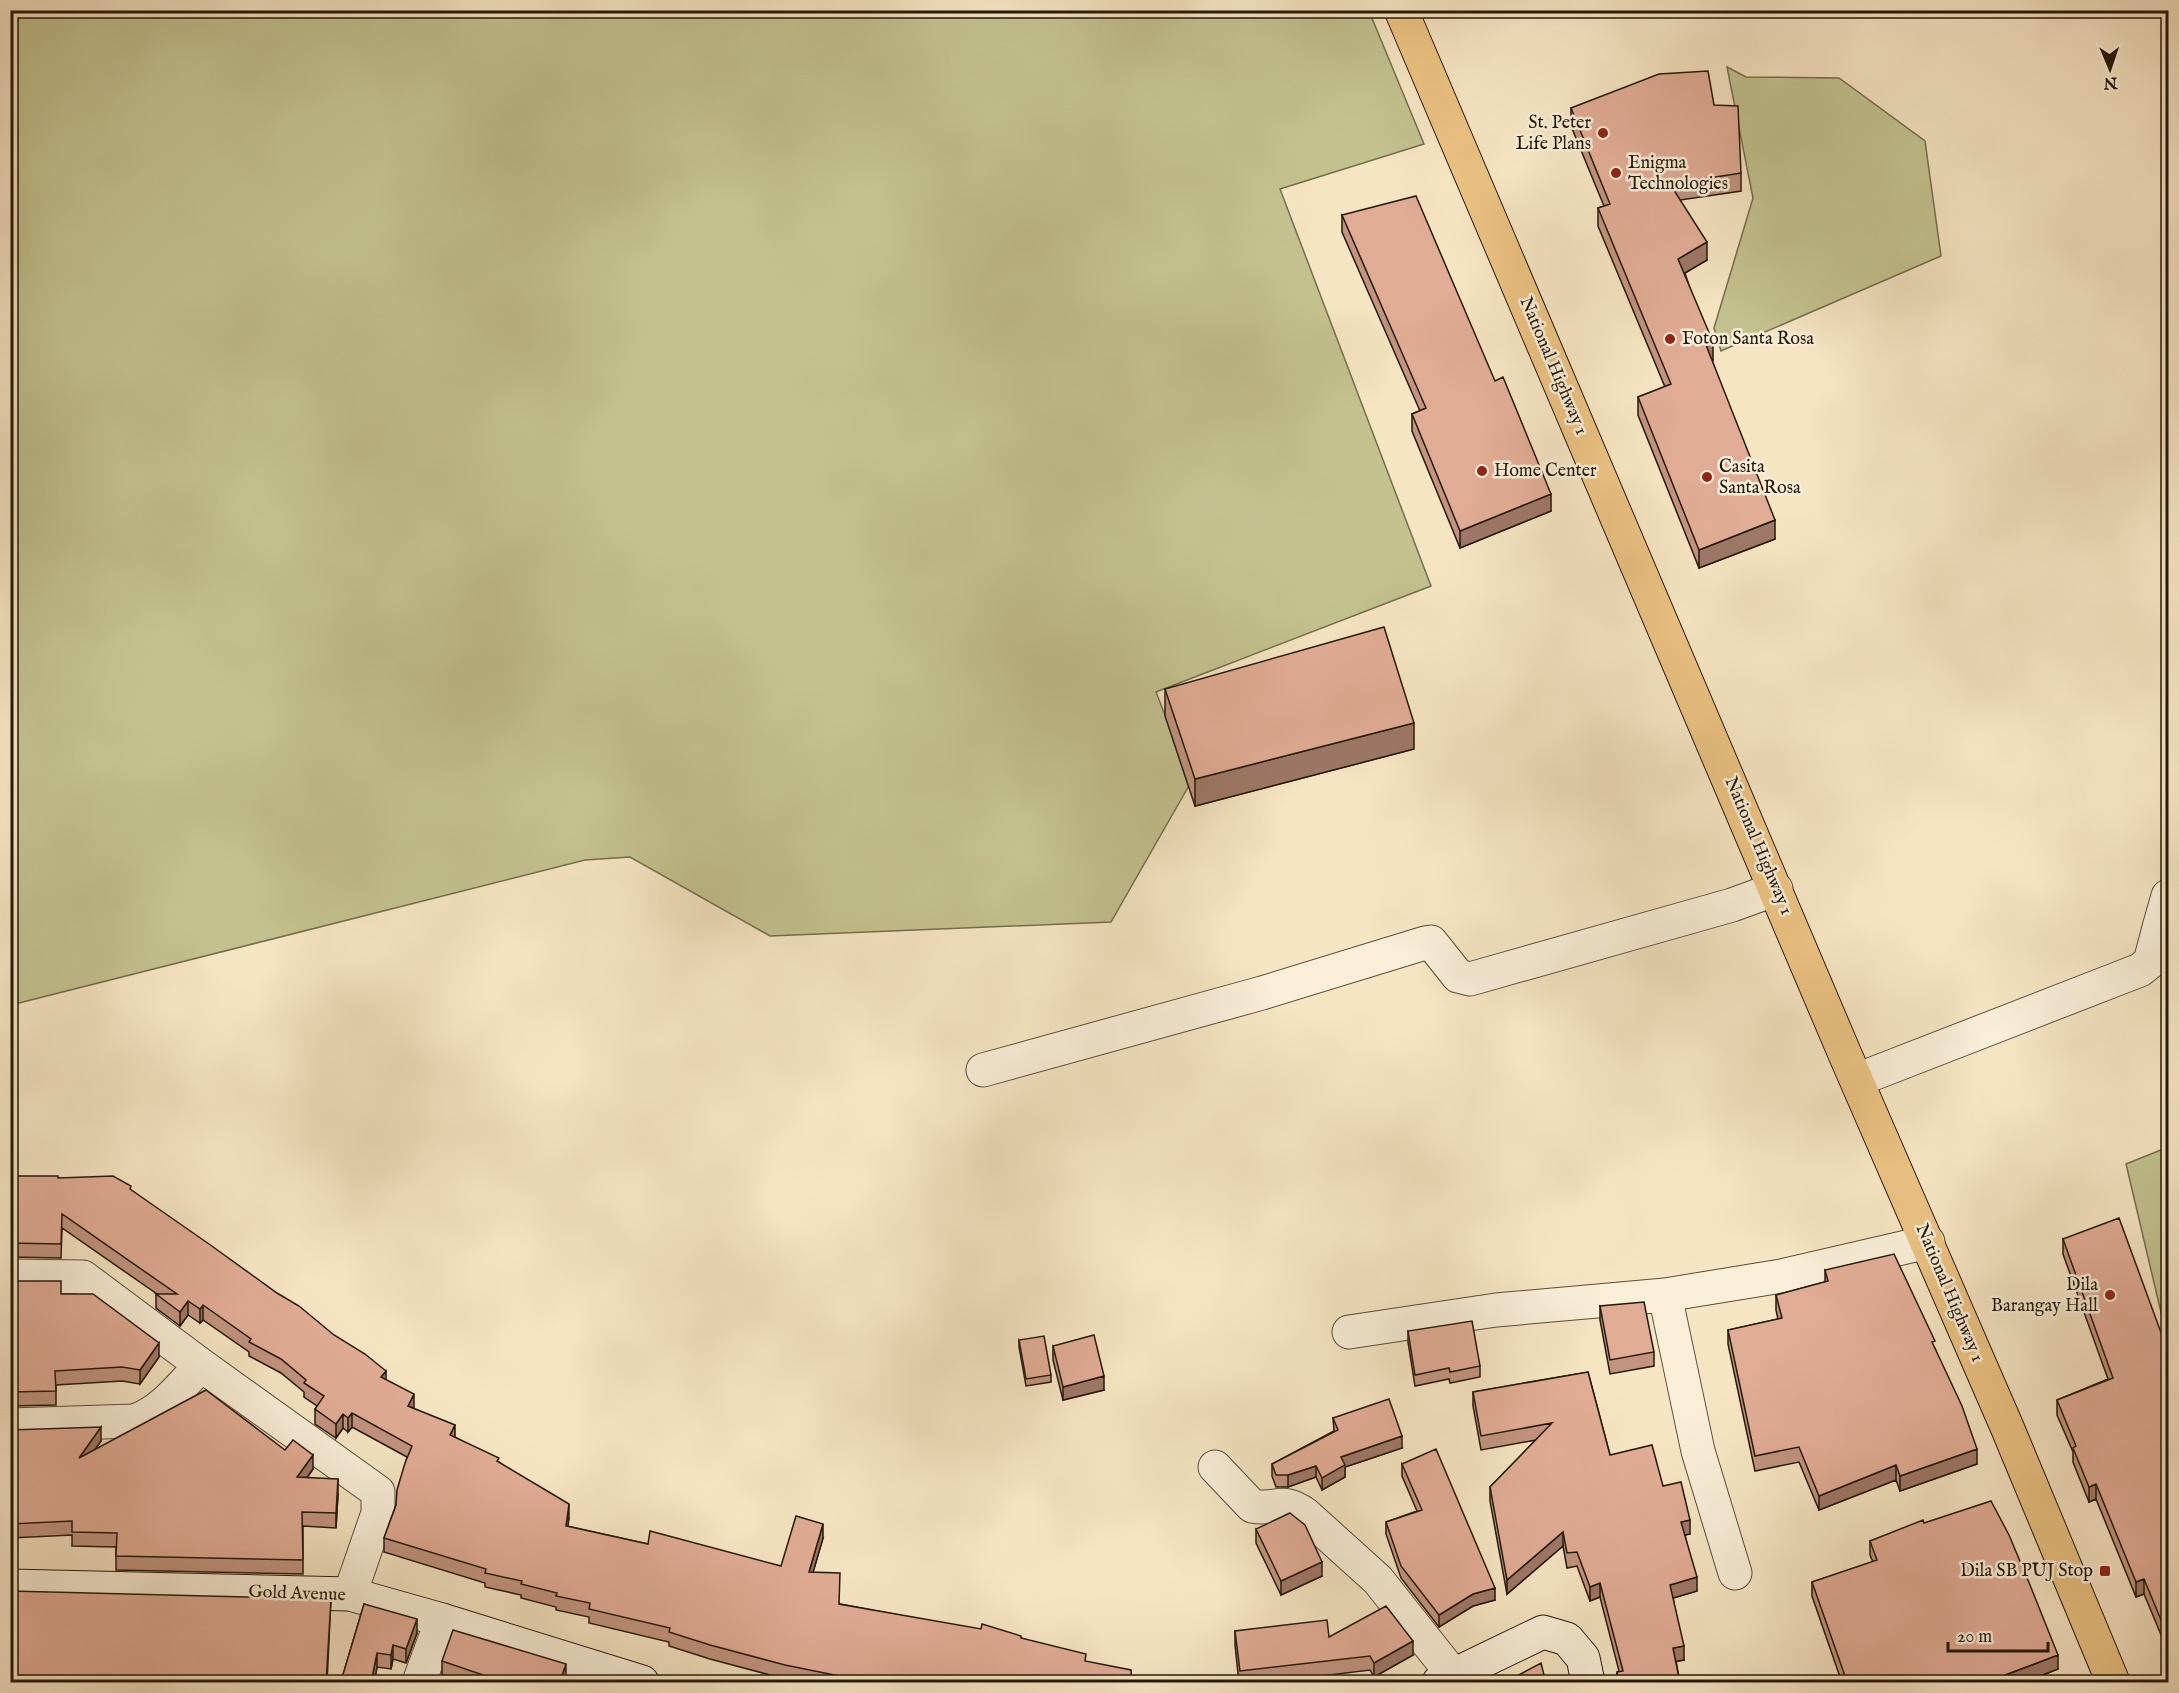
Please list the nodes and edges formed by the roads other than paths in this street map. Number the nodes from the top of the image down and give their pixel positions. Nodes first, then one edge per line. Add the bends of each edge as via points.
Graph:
1 (1401, 10) edge
2 (1776, 889) junction
3 (2166, 919) edge
4 (983, 1070) dead end
5 (1857, 1080) junction
6 (1928, 1242) junction
7 (10, 1276) edge
8 (1665, 1295) junction
9 (1349, 1332) dead end
10 (201, 1365) junction
11 (10, 1425) edge
12 (1215, 1467) dead end
13 (1735, 1573) dead end
14 (10, 1586) edge
15 (350, 1594) junction
16 (442, 1620) junction
17 (1446, 1679) edge
18 (419, 1683) edge
19 (642, 1683) edge
20 (1588, 1683) edge
21 (2113, 1683) edge

1 - 2 highway, National Highway 1
2 - 4 street via 1470,979 1458,976 1431,942 1425,943 1262,993
2 - 5 highway, National Highway 1
3 - 5 street via 2150,962 2140,970
5 - 6 highway, National Highway 1
6 - 8 street via 1781,1276
6 - 21 highway, National Highway 1
7 - 10 street via 83,1276
8 - 9 street via 1496,1310
8 - 13 street via 1698,1451
10 - 11 street via 148,1416
10 - 15 street via 378,1492 378,1513
12 - 17 street via 1252,1506 1293,1505 1378,1580
14 - 15 street, Gold Avenue
15 - 16 street, Gold Avenue
16 - 18 street
16 - 19 street, Gold Avenue
17 - 20 street via 1543,1632 1567,1639 1583,1658

